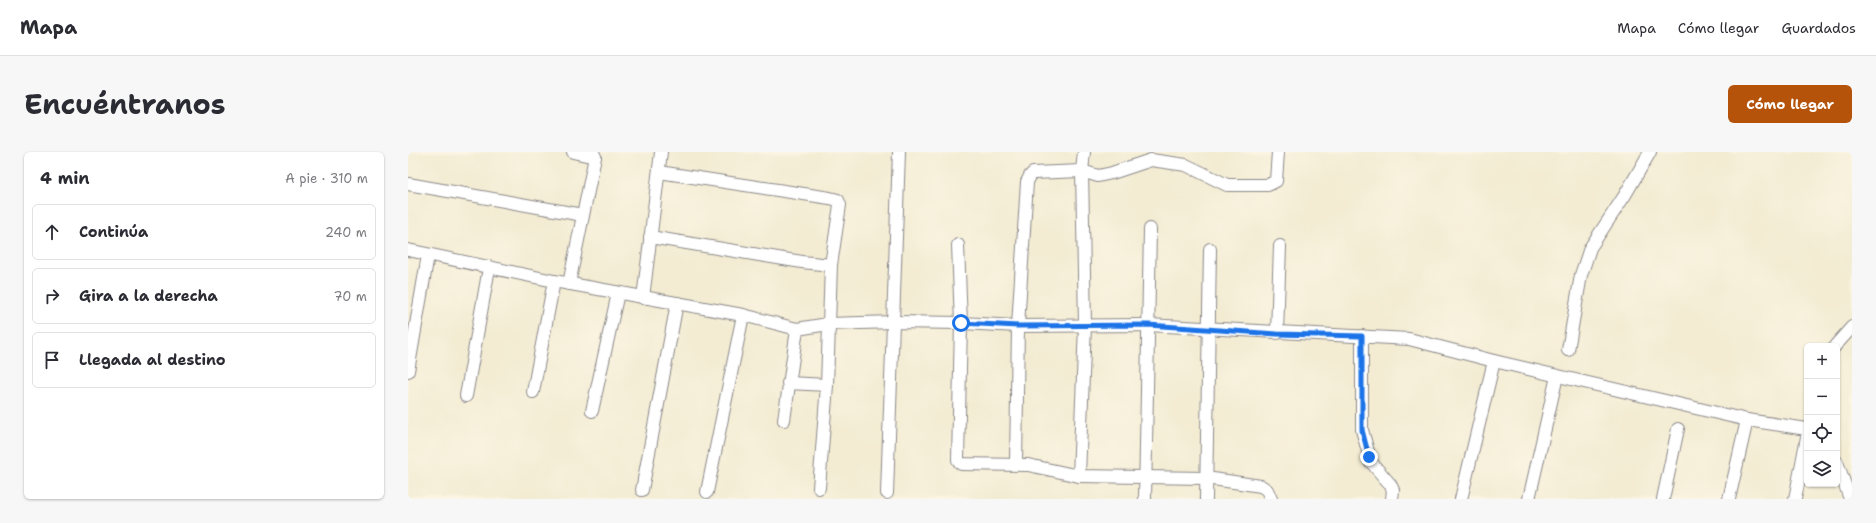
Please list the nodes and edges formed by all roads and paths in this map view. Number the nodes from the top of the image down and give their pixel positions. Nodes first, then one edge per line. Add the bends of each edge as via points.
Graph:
1 (573, 152) edge
2 (661, 152) edge
3 (899, 152) edge
4 (1084, 152) edge
5 (1278, 152) edge
6 (1650, 152) edge
7 (594, 154) edge
8 (659, 172) junction
9 (1082, 172) junction
10 (408, 184) edge
11 (583, 215) junction
12 (1150, 230) dead end
13 (650, 236) junction
14 (958, 244) dead end
15 (1280, 246) dead end
16 (1210, 249) dead end
17 (408, 250) edge
18 (428, 255) junction
19 (831, 265) junction
20 (488, 268) junction
21 (554, 281) junction
22 (569, 284) junction
23 (618, 293) junction
24 (643, 298) junction
25 (677, 303) junction
26 (413, 315) edge
27 (742, 315) junction
28 (894, 322) junction
29 (961, 323) junction
30 (828, 324) junction
31 (1085, 325) junction
32 (1148, 325) junction
33 (1018, 326) junction
34 (1852, 327) edge
35 (797, 329) junction
36 (1209, 329) junction
37 (1277, 334) junction
38 (1362, 336) junction
39 (1838, 343) edge
40 (1568, 350) dead end
41 (1494, 361) junction
42 (408, 371) edge
43 (1558, 376) junction
44 (788, 383) junction
45 (827, 385) junction
46 (533, 392) dead end
47 (466, 396) dead end
48 (592, 410) dead end
49 (784, 420) dead end
50 (1747, 420) junction
51 (1678, 429) dead end
52 (1804, 430) edge
53 (1804, 451) edge
54 (1016, 464) junction
55 (1840, 471) edge
56 (1079, 476) junction
57 (1145, 478) junction
58 (1206, 478) junction
59 (819, 488) dead end
60 (642, 490) dead end
61 (707, 492) dead end
62 (887, 493) dead end
63 (1145, 499) edge
64 (1206, 499) edge
65 (1271, 499) edge
66 (1392, 499) edge
67 (1461, 499) edge
68 (1529, 499) edge
69 (1663, 499) edge
70 (1729, 499) edge
71 (1795, 499) edge
72 (1850, 499) edge

1 - 7 street
2 - 8 street
3 - 28 street
4 - 9 street
5 - 9 street via 1276,181 1268,185 1227,185 1186,164 1171,162 1147,161 1098,176
6 - 40 street via 1590,248 1580,275
7 - 11 street
8 - 13 street
8 - 19 street via 838,200 840,204
9 - 31 street
9 - 33 street via 1033,173 1027,182
10 - 11 street
11 - 22 street
12 - 32 street
13 - 19 street
13 - 24 street
14 - 29 street
15 - 37 street
16 - 36 street
17 - 18 street
18 - 20 street
18 - 26 street
19 - 30 street
20 - 21 street
20 - 47 street
21 - 22 street
21 - 46 street
22 - 23 street
23 - 24 street
23 - 48 street
24 - 25 street
25 - 27 street
25 - 60 street
26 - 42 street
27 - 35 street
27 - 61 street
28 - 29 street
28 - 30 street
28 - 62 street
29 - 33 street
29 - 54 street via 958,460 960,464
30 - 35 street
30 - 45 street
31 - 32 street
31 - 33 street
31 - 56 street
32 - 36 street
32 - 57 street
33 - 54 street
34 - 39 street
35 - 44 street
36 - 37 street
36 - 58 street
37 - 38 street
38 - 41 street via 1409,339
38 - 66 street via 1362,430 1371,462 1390,484
41 - 43 street
41 - 67 street
43 - 50 street
43 - 68 street
44 - 45 street
44 - 49 street
45 - 59 street
50 - 52 street
50 - 70 street
51 - 69 street
53 - 71 street
54 - 56 street
55 - 72 street
56 - 57 street
57 - 58 street
57 - 63 street
58 - 64 street
58 - 65 street via 1261,486 1267,490

